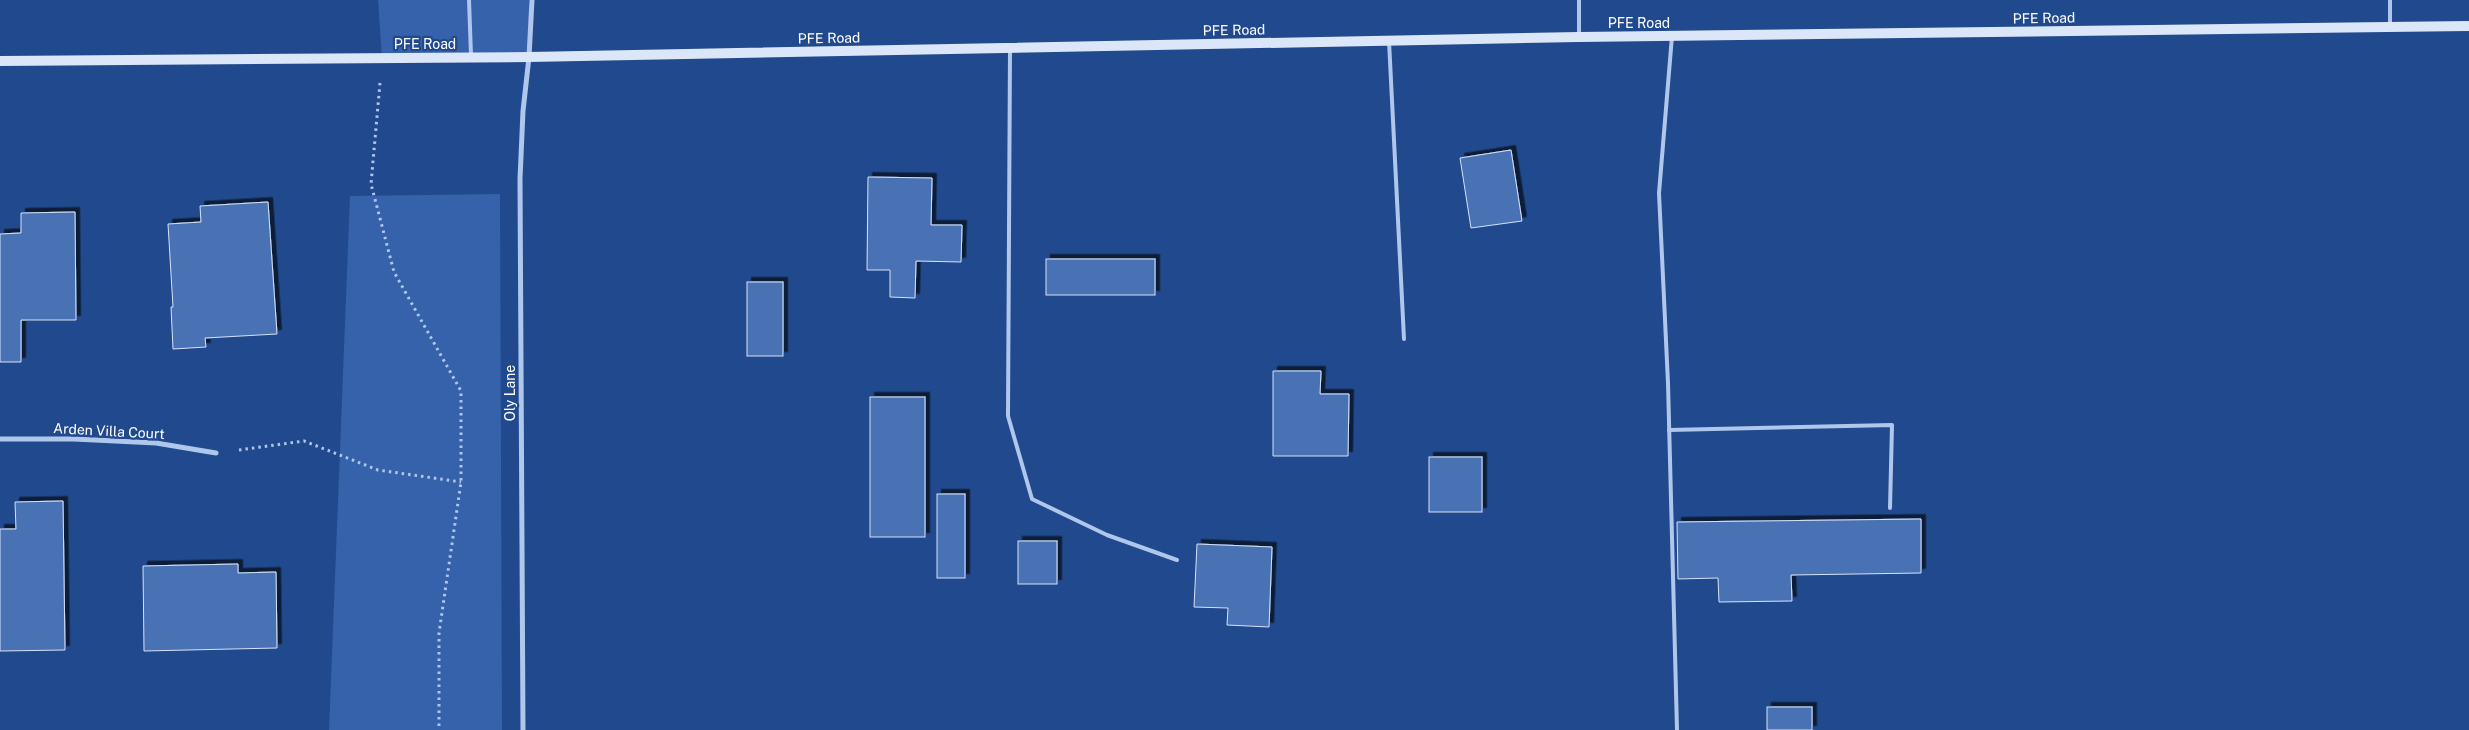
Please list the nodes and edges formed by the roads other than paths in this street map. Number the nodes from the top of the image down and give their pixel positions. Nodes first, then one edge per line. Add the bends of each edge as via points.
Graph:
1 (469, 0) edge
2 (532, 0) edge
3 (1579, 0) edge
4 (2390, 0) edge
5 (2469, 26) edge
6 (2390, 28) junction
7 (1672, 36) junction
8 (1579, 37) junction
9 (1389, 41) junction
10 (1010, 49) junction
11 (530, 57) junction
12 (472, 58) junction
13 (0, 61) edge
14 (1404, 339) dead end
15 (1669, 430) junction
16 (0, 439) edge
17 (216, 453) road end
18 (1890, 508) dead end
19 (1177, 560) dead end
20 (523, 730) edge
21 (1677, 730) edge

1 - 12 lane
2 - 11 street, Oly Lane
3 - 8 lane
4 - 6 lane
5 - 6 main road, PFE Road
6 - 7 main road, PFE Road
7 - 8 main road, PFE Road
7 - 15 lane via 1659,193
8 - 9 main road, PFE Road
9 - 10 main road, PFE Road
9 - 14 lane
10 - 11 main road, PFE Road
10 - 19 lane via 1008,416 1032,499 1107,535
11 - 12 main road, PFE Road
11 - 20 street, Oly Lane via 523,110 520,179
12 - 13 main road, PFE Road
15 - 18 lane via 1892,425
15 - 21 lane
16 - 17 street, Arden Villa Court via 156,443

